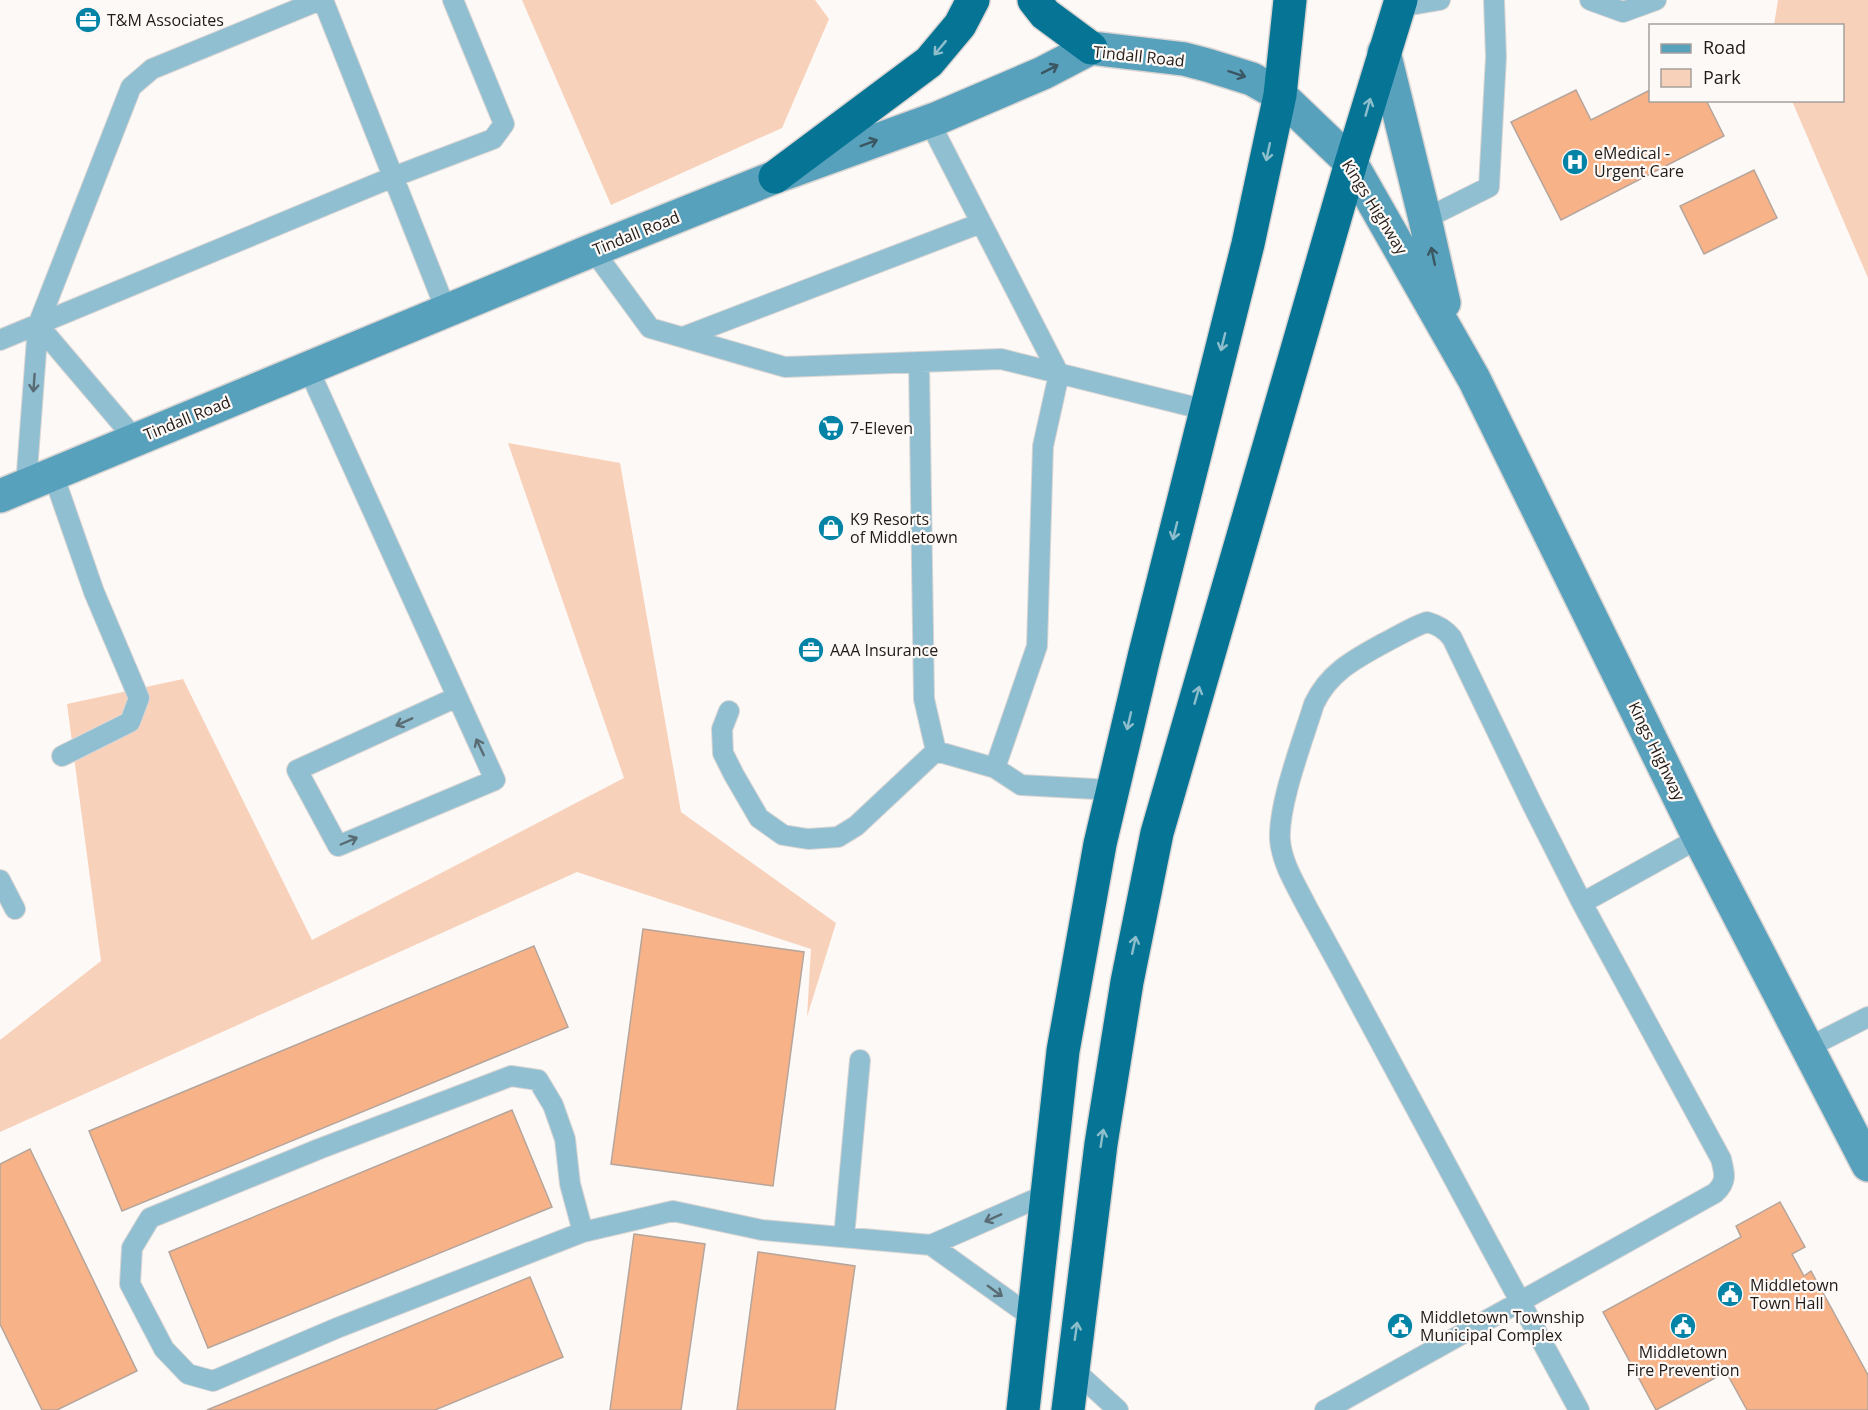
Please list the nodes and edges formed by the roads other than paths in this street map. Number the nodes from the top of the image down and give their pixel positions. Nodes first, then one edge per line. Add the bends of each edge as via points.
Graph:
1 (321, 0) edge
2 (453, 0) edge
3 (972, 0) edge
4 (1034, 0) edge
5 (1290, 0) edge
6 (1440, 0) edge
7 (1494, 0) edge
8 (1590, 0) edge
9 (1656, 0) edge
10 (1400, 4) edge
11 (1091, 48) junction
12 (1384, 52) junction
13 (1280, 95) junction
14 (929, 122) junction
15 (1351, 163) junction
16 (393, 177) junction
17 (775, 177) junction
18 (1425, 219) junction
19 (981, 223) junction
20 (593, 250) junction
21 (446, 310) junction
22 (38, 324) junction
23 (1450, 334) junction
24 (683, 338) junction
25 (0, 340) edge
26 (919, 362) junction
27 (308, 368) junction
28 (1059, 374) junction
29 (1206, 410) junction
30 (135, 440) junction
31 (26, 485) edge
32 (457, 698) junction
33 (729, 711) dead end
34 (936, 751) junction
35 (62, 756) dead end
36 (995, 768) junction
37 (1113, 790) junction
38 (1699, 838) junction
39 (0, 880) edge
40 (1582, 903) junction
41 (15, 909) dead end
42 (1868, 1017) edge
43 (1807, 1048) junction
44 (860, 1060) dead end
45 (1868, 1165) edge
46 (1047, 1194) junction
47 (583, 1232) junction
48 (844, 1237) junction
49 (931, 1245) junction
50 (1521, 1302) junction
51 (1033, 1318) junction
52 (1071, 1367) junction
53 (1023, 1410) edge
54 (1068, 1410) edge
55 (1118, 1410) edge
56 (1325, 1410) edge
57 (1579, 1410) edge

1 - 16 lane
1 - 22 lane via 152,69 131,87
2 - 16 lane via 504,124 494,139
3 -> 17 highway via 960,25 929,62
4 - 11 highway via 1045,14
5 - 13 highway
6 - 10 lane
7 - 18 lane via 1496,57 1489,187
8 - 9 lane via 1623,12
10 - 12 highway
11 -> 13 street, Tindall Road via 1184,59 1252,79
14 -> 11 street, Tindall Road
15 -> 12 highway
12 - 18 street, Kings Highway
13 - 15 street, Kings Highway
13 -> 29 highway
17 -> 14 street, Tindall Road
14 - 19 lane
15 - 23 street, Kings Highway
52 -> 15 highway via 1125,994 1157,833
16 - 21 lane
16 - 22 lane
17 - 20 street, Tindall Road
23 -> 18 street, Kings Highway
19 - 24 lane
19 - 28 lane
20 - 21 street, Tindall Road
20 - 24 lane via 650,328
21 - 27 street, Tindall Road
22 - 25 lane
22 - 30 lane
22 -> 31 lane
23 - 38 street, Kings Highway
24 - 26 lane via 786,367
26 - 28 lane via 1001,359
26 - 34 lane via 924,699
27 - 30 street, Tindall Road
27 - 32 lane
28 - 29 lane
28 - 36 lane via 1043,446 1037,646
29 -> 37 highway
30 - 31 street, Tindall Road
31 - 35 lane via 94,592 139,698 130,723
32 -> 32 lane via 297,770 338,846 495,780
33 - 34 lane via 722,729 723,753 759,818 783,835 808,839 838,837 856,826
34 - 36 lane
36 - 37 lane via 1021,785
37 - 46 highway via 1063,1051
38 - 40 lane
38 - 43 street, Kings Highway
39 - 41 lane
40 - 50 lane via 1726,1176 1715,1193
40 - 50 lane via 1445,629 1427,622 1417,626 1350,662 1327,682 1314,704 1284,806 1282,854
42 - 43 lane
43 - 45 street, Kings Highway
44 - 48 lane
46 -> 49 lane
46 - 51 highway
47 - 47 lane via 213,1381 188,1374 164,1349 130,1284 132,1248 150,1218 511,1076 538,1080 553,1105 565,1139 570,1184
47 - 48 lane via 673,1211 762,1230
48 - 49 lane
49 -> 51 lane
50 - 56 lane
50 - 57 lane
51 - 53 highway
52 - 54 highway
52 - 55 lane

